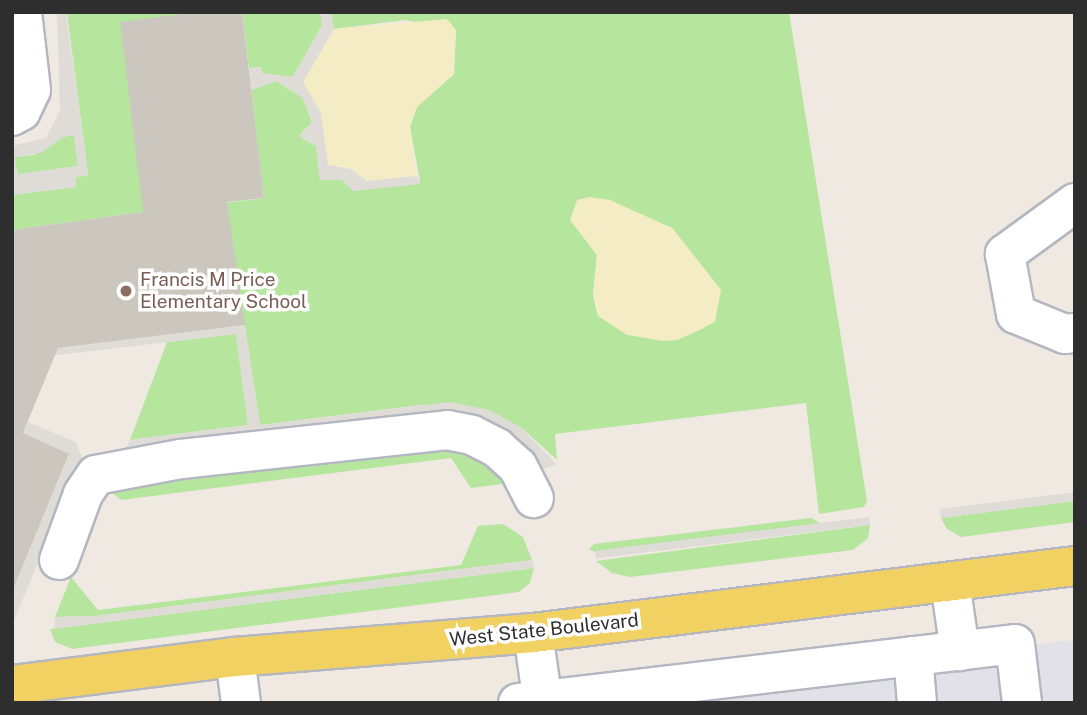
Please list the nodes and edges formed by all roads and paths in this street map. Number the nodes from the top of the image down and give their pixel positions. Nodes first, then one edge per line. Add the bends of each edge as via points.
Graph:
1 (22, 12) edge
2 (20, 107) edge
3 (1075, 203) edge
4 (1075, 333) edge
5 (534, 498) dead end
6 (58, 560) dead end
7 (1075, 566) edge
8 (950, 582) junction
9 (533, 633) junction
10 (960, 651) junction
11 (913, 656) junction
12 (235, 657) junction
13 (12, 685) edge
14 (535, 702) edge
15 (241, 703) edge
16 (918, 703) edge
17 (1022, 703) edge

1 - 2 street
3 - 4 street via 1005,254 1016,314 1065,334
5 - 6 street via 518,467 497,448 472,435 447,430 181,459 96,475 83,494
7 - 8 main road, West State Boulevard
8 - 9 main road, West State Boulevard
8 - 10 street
9 - 12 main road, West State Boulevard
9 - 14 street
10 - 11 street
10 - 17 street via 1015,644
11 - 14 street
11 - 16 street
12 - 13 main road, West State Boulevard
12 - 15 street

